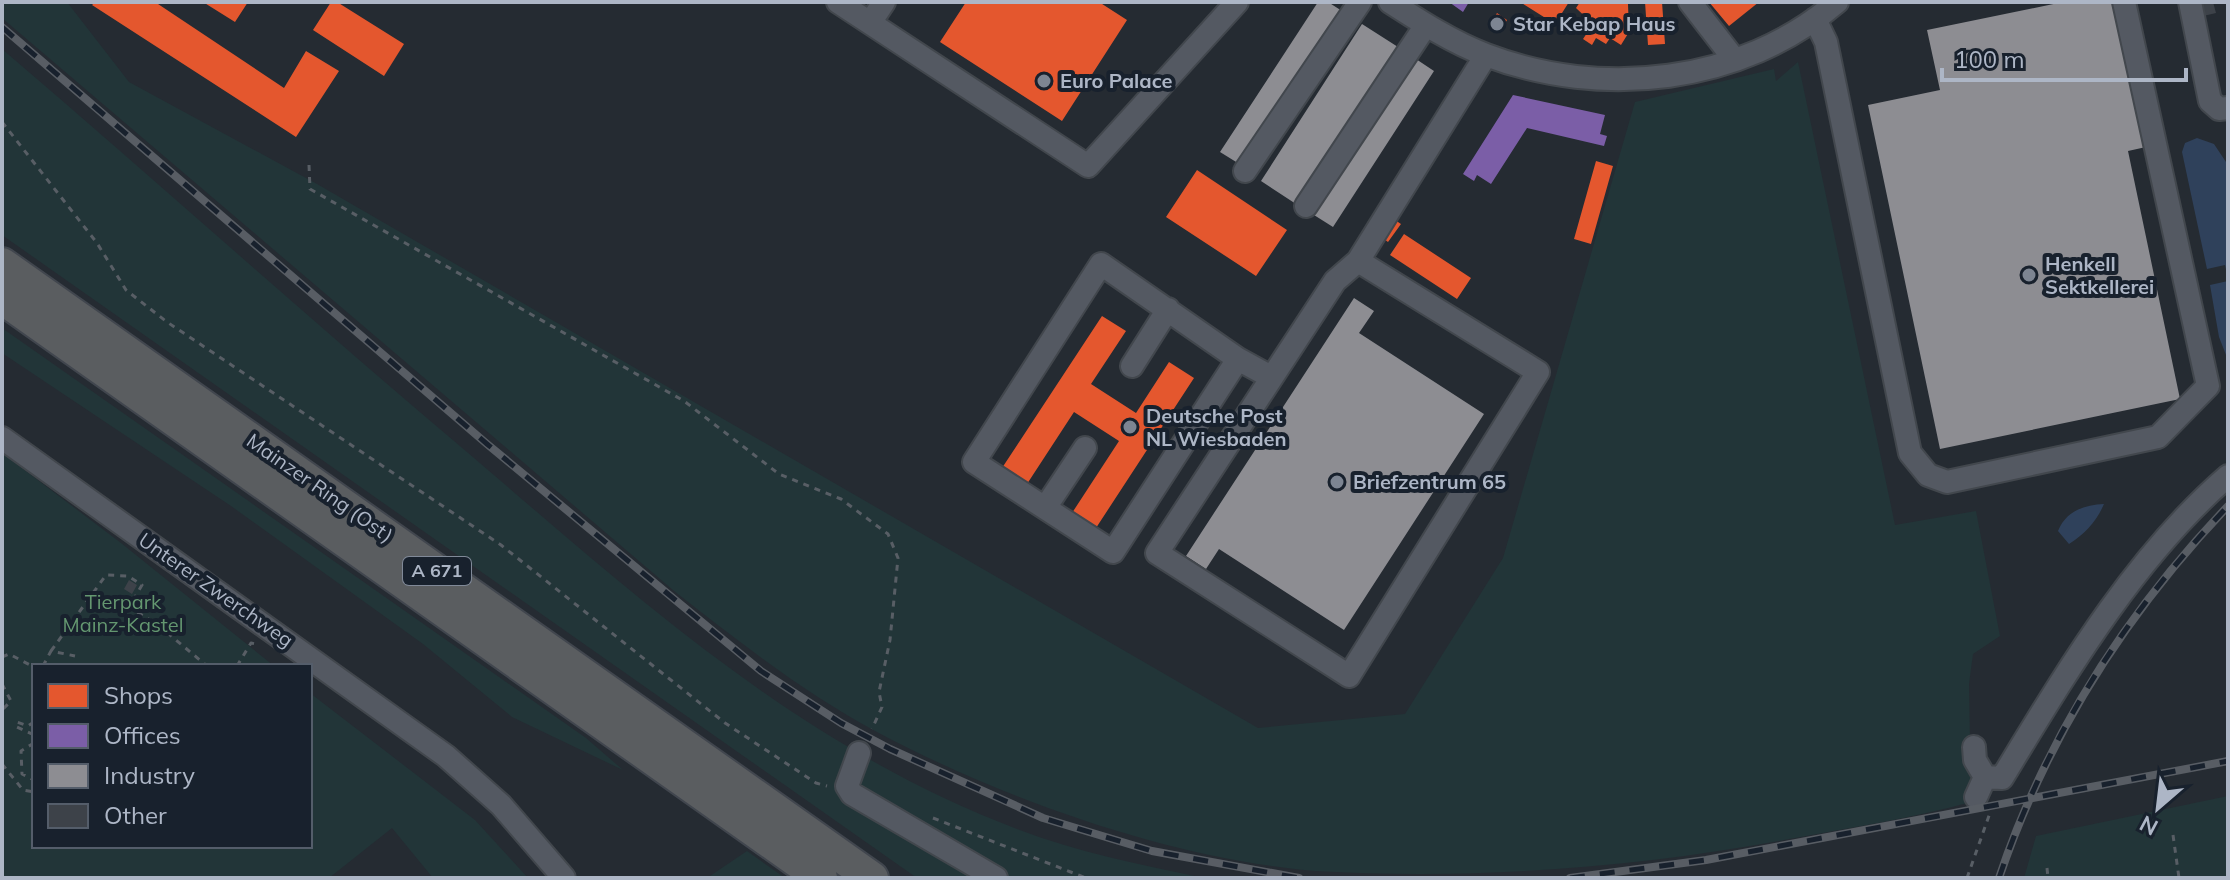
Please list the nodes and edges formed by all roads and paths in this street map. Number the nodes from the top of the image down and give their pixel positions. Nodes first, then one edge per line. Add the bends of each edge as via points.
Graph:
1 (838, 2) edge
2 (884, 2) edge
3 (1237, 2) edge
4 (1360, 2) edge
5 (1390, 2) edge
6 (1690, 2) edge
7 (2124, 2) edge
8 (2190, 2) edge
9 (1826, 8) edge
10 (870, 23) junction
11 (1426, 25) junction
12 (1486, 55) junction
13 (1734, 59) junction
14 (2228, 108) edge
15 (2, 122) edge
16 (309, 165) dead end
17 (1245, 171) dead end
18 (1306, 206) dead end
19 (1358, 261) junction
20 (2, 264) edge
21 (2, 298) edge
22 (1168, 309) junction
23 (1238, 359) junction
24 (1132, 366) dead end
25 (1271, 377) junction
26 (2, 438) edge
27 (1085, 448) dead end
28 (2228, 476) edge
29 (1045, 508) junction
30 (281, 635) junction
31 (51, 651) junction
32 (75, 656) dead end
33 (2, 657) edge
34 (44, 664) edge
35 (205, 664) edge
36 (238, 664) edge
37 (32, 666) edge
38 (2, 684) edge
39 (2, 710) edge
40 (32, 723) edge
41 (872, 729) dead end
42 (32, 734) edge
43 (32, 744) edge
44 (1974, 747) dead end
45 (859, 753) dead end
46 (2, 764) edge
47 (32, 779) edge
48 (1988, 784) junction
49 (847, 786) junction
50 (32, 792) edge
51 (928, 816) dead end
52 (2173, 835) dead end
53 (2047, 868) dead end
54 (564, 878) edge
55 (821, 878) edge
56 (872, 878) edge
57 (996, 878) edge
58 (1086, 878) edge
59 (1967, 878) edge
60 (2048, 878) edge
61 (2179, 878) edge

1 - 10 street
2 - 10 street
3 - 10 street via 1088,166
4 - 17 street
5 - 11 street
6 - 13 street
7 - 9 street via 2208,386 2158,437 1947,482 1928,475 1910,453 1826,42
8 - 14 street via 2210,101 2219,109
9 - 13 street via 1762,50
11 - 12 street
11 - 18 street
12 - 13 street via 1541,72 1629,80 1696,71
12 - 19 street
15 - 49 path via 97,243 126,290 501,545 725,723 816,783
16 - 41 path via 310,189 684,401 779,474 841,499 888,534 898,558 879,692 882,707
19 - 25 street via 1335,281
19 - 25 street via 1538,372 1349,676 1157,553
20 - 56 highway, Mainzer Ring (Ost) / A 671
21 - 55 highway, Mainzer Ring (Ost) / A 671
22 - 23 street
22 - 24 street
22 - 29 street via 1101,264 974,462
23 - 25 street
23 - 29 street via 1113,552
26 - 30 street, Unterer Zwerchweg
27 - 29 street
28 - 48 street via 2135,577
30 - 36 path via 269,649 251,643
30 - 54 street, Unterer Zwerchweg via 475,781
31 - 32 path
31 - 34 path
31 - 35 path via 106,575 128,576 142,585 129,607
33 - 37 path via 9,654
38 - 39 path via 11,701
40 - 42 path via 17,722
43 - 47 path via 21,751 22,774
44 - 48 street
45 - 49 street
46 - 50 path via 23,790
48 - 59 path
49 - 57 street via 898,824
51 - 58 path
52 - 61 path
53 - 60 path

